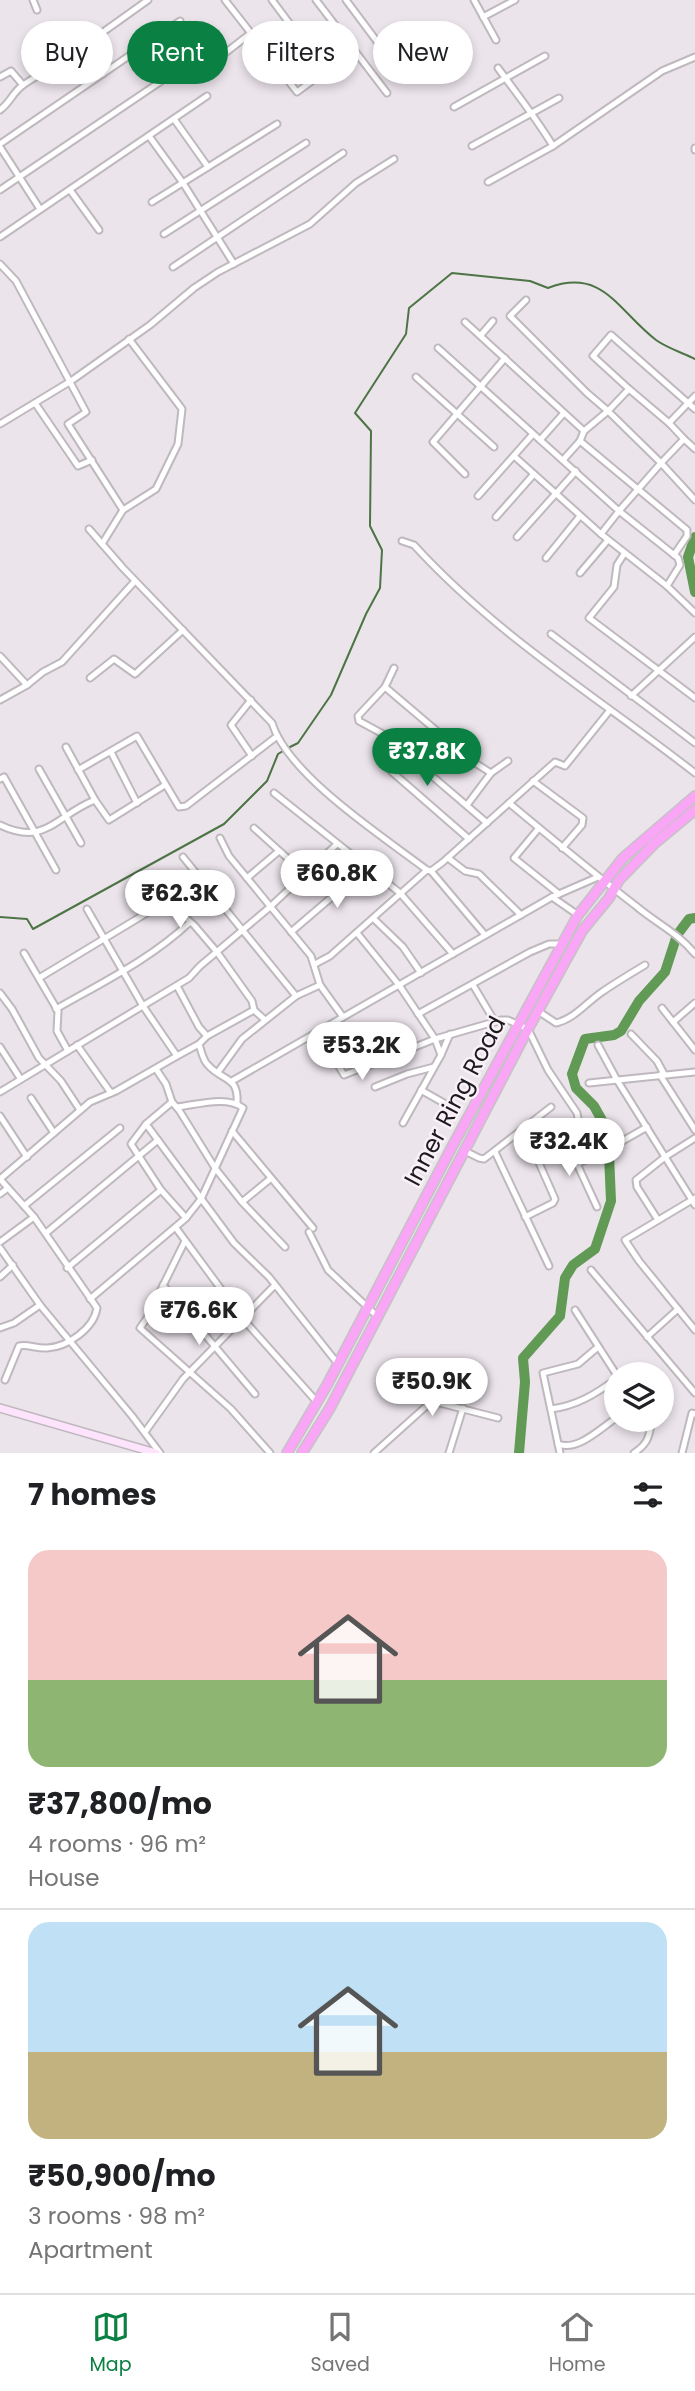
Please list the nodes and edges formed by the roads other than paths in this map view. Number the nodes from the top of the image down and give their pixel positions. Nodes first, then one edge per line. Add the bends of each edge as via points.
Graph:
1 (33, 0) edge
2 (148, 0) edge
3 (225, 0) edge
4 (272, 0) edge
5 (316, 0) edge
6 (346, 0) edge
7 (474, 0) edge
8 (515, 0) edge
9 (37, 10) dead end
10 (483, 17) junction
11 (288, 21) edge
12 (332, 21) edge
13 (242, 22) edge
14 (113, 25) edge
15 (373, 36) edge
16 (242, 40) edge
17 (496, 40) dead end
18 (228, 51) edge
19 (359, 55) edge
20 (545, 56) dead end
21 (695, 57) edge
22 (498, 68) dead end
23 (0, 77) edge
24 (505, 78) junction
25 (89, 84) edge
26 (157, 84) edge
27 (290, 84) edge
28 (307, 84) edge
29 (23, 85) joint
30 (387, 93) dead end
31 (207, 96) dead end
32 (559, 98) dead end
33 (454, 107) dead end
34 (0, 110) edge
35 (533, 113) junction
36 (174, 119) junction
37 (277, 124) dead end
38 (149, 136) junction
39 (306, 143) dead end
40 (0, 146) edge
41 (472, 146) dead end
42 (553, 146) junction
43 (343, 153) dead end
44 (394, 159) dead end
45 (208, 167) junction
46 (19, 178) junction
47 (488, 182) dead end
48 (183, 183) junction
49 (0, 190) edge
50 (70, 190) junction
51 (152, 202) dead end
52 (40, 209) junction
53 (201, 211) junction
54 (99, 230) dead end
55 (164, 234) dead end
56 (0, 237) edge
57 (217, 237) junction
58 (0, 264) edge
59 (234, 264) junction
60 (173, 267) dead end
61 (526, 300) dead end
62 (494, 321) dead end
63 (465, 322) dead end
64 (481, 335) junction
65 (129, 340) junction
66 (438, 348) dead end
67 (505, 358) junction
68 (416, 377) dead end
69 (71, 381) junction
70 (480, 386) junction
71 (629, 389) junction
72 (695, 396) edge
73 (35, 403) junction
74 (688, 403) junction
75 (695, 409) edge
76 (608, 411) junction
77 (455, 413) junction
78 (564, 413) junction
79 (669, 423) junction
80 (0, 424) edge
81 (584, 431) junction
82 (533, 434) junction
83 (684, 439) junction
84 (540, 440) junction
85 (580, 441) junction
86 (494, 447) dead end
87 (695, 449) edge
88 (514, 456) junction
89 (92, 460) junction
90 (563, 460) junction
91 (661, 463) junction
92 (576, 471) junction
93 (465, 474) dead end
94 (534, 474) junction
95 (638, 488) junction
96 (557, 493) junction
97 (478, 496) dead end
98 (695, 500) edge
99 (123, 510) junction
100 (619, 511) junction
101 (580, 516) junction
102 (496, 517) dead end
103 (89, 529) dead end
104 (601, 534) junction
105 (517, 537) dead end
106 (608, 540) junction
107 (402, 541) dead end
108 (102, 544) junction
109 (624, 554) junction
110 (674, 555) junction
111 (546, 558) dead end
112 (580, 573) dead end
113 (135, 581) junction
114 (667, 586) junction
115 (695, 613) edge
116 (183, 630) junction
117 (551, 634) dead end
118 (695, 637) edge
119 (0, 656) edge
120 (394, 668) dead end
121 (659, 671) junction
122 (90, 678) dead end
123 (27, 685) junction
124 (385, 687) junction
125 (631, 696) junction
126 (695, 698) edge
127 (251, 699) junction
128 (0, 700) edge
129 (610, 710) junction
130 (276, 737) junction
131 (695, 743) edge
132 (66, 747) dead end
133 (111, 752) junction
134 (252, 756) junction
135 (508, 761) dead end
136 (39, 769) dead end
137 (78, 771) junction
138 (391, 771) dead end
139 (491, 773) junction
140 (695, 773) edge
141 (0, 779) edge
142 (533, 781) junction
143 (165, 785) junction
144 (274, 793) dead end
145 (695, 796) edge
146 (95, 800) junction
147 (137, 803) junction
148 (509, 803) junction
149 (467, 805) junction
150 (695, 810) edge
151 (65, 817) junction
152 (487, 823) junction
153 (0, 825) edge
154 (254, 828) dead end
155 (539, 828) junction
156 (35, 834) junction
157 (220, 838) dead end
158 (469, 839) junction
159 (81, 843) dead end
160 (337, 844) junction
161 (562, 848) junction
162 (279, 851) junction
163 (183, 857) dead end
164 (448, 858) junction
165 (367, 867) junction
166 (55, 870) dead end
167 (429, 870) junction
168 (305, 874) junction
169 (247, 878) junction
170 (601, 879) junction
171 (615, 888) junction
172 (400, 893) junction
173 (559, 894) junction
174 (160, 895) dead end
175 (552, 897) junction
176 (165, 902) junction
177 (270, 907) junction
178 (87, 909) dead end
179 (521, 915) junction
180 (578, 915) junction
181 (374, 919) junction
182 (190, 922) junction
183 (244, 929) junction
184 (291, 932) junction
185 (357, 933) junction
186 (485, 935) junction
187 (105, 937) junction
188 (561, 944) junction
189 (217, 952) junction
190 (24, 953) dead end
191 (453, 954) junction
192 (695, 954) edge
193 (315, 964) junction
194 (645, 965) dead end
195 (124, 971) junction
196 (421, 973) junction
197 (38, 978) junction
198 (320, 985) junction
199 (399, 985) junction
200 (473, 985) junction
201 (177, 986) junction
202 (0, 993) edge
203 (296, 996) junction
204 (695, 1003) edge
205 (143, 1006) junction
206 (662, 1008) dead end
207 (56, 1009) junction
208 (254, 1010) junction
209 (538, 1011) junction
210 (418, 1014) junction
211 (343, 1017) junction
212 (265, 1020) junction
213 (495, 1022) junction
214 (673, 1022) junction
215 (518, 1024) junction
216 (528, 1029) junction
217 (318, 1031) junction
218 (450, 1034) junction
219 (631, 1034) dead end
220 (207, 1036) junction
221 (435, 1039) junction
222 (199, 1044) junction
223 (77, 1045) junction
224 (597, 1045) dead end
225 (0, 1046) edge
226 (68, 1051) junction
227 (695, 1051) edge
228 (441, 1055) junction
229 (177, 1056) junction
230 (46, 1063) junction
231 (434, 1067) junction
232 (156, 1069) junction
233 (218, 1072) junction
234 (695, 1072) edge
235 (662, 1074) junction
236 (20, 1078) junction
237 (617, 1080) junction
238 (232, 1081) junction
239 (589, 1083) dead end
240 (375, 1087) dead end
241 (421, 1090) junction
242 (0, 1092) edge
243 (111, 1093) junction
244 (30, 1098) dead end
245 (237, 1103) junction
246 (174, 1105) junction
247 (449, 1105) dead end
248 (551, 1107) dead end
249 (80, 1110) junction
250 (0, 1116) edge
251 (403, 1123) dead end
252 (146, 1124) junction
253 (647, 1127) junction
254 (120, 1128) dead end
255 (523, 1130) junction
256 (695, 1130) edge
257 (232, 1131) junction
258 (54, 1133) junction
259 (565, 1138) junction
260 (695, 1138) edge
261 (158, 1140) junction
262 (620, 1143) dead end
263 (465, 1150) junction
264 (495, 1152) junction
265 (603, 1152) dead end
266 (139, 1156) junction
267 (537, 1156) junction
268 (27, 1157) junction
269 (665, 1157) junction
270 (578, 1164) junction
271 (215, 1168) junction
272 (0, 1179) edge
273 (270, 1179) junction
274 (8, 1188) junction
275 (161, 1190) junction
276 (0, 1194) edge
277 (201, 1199) junction
278 (694, 1201) edge
279 (242, 1202) junction
280 (24, 1206) junction
281 (597, 1207) dead end
282 (34, 1217) junction
283 (525, 1217) junction
284 (186, 1218) junction
285 (658, 1220) junction
286 (176, 1228) junction
287 (46, 1233) junction
288 (185, 1241) junction
289 (0, 1242) edge
290 (285, 1247) dead end
291 (0, 1248) edge
292 (13, 1265) junction
293 (549, 1266) dead end
294 (68, 1268) junction
295 (592, 1270) dead end
296 (0, 1277) edge
297 (163, 1284) junction
298 (275, 1285) junction
299 (90, 1299) junction
300 (40, 1305) junction
301 (367, 1308) junction
302 (575, 1310) dead end
303 (678, 1310) junction
304 (378, 1317) junction
305 (243, 1319) junction
306 (0, 1328) edge
307 (695, 1330) edge
308 (647, 1337) junction
309 (70, 1342) junction
310 (215, 1345) junction
311 (598, 1348) junction
312 (607, 1362) edge
313 (338, 1364) junction
314 (190, 1372) junction
315 (5, 1380) dead end
316 (604, 1387) edge
317 (695, 1393) edge
318 (255, 1394) dead end
319 (317, 1402) junction
320 (0, 1408) edge
321 (463, 1408) junction
322 (551, 1409) junction
323 (695, 1414) edge
324 (498, 1418) dead end
325 (604, 1426) edge
326 (145, 1432) junction
327 (650, 1432) edge
328 (561, 1448) edge
329 (158, 1453) edge
330 (270, 1453) edge
331 (287, 1453) edge
332 (302, 1453) edge
333 (374, 1453) edge
334 (449, 1453) edge
335 (634, 1453) edge
336 (682, 1453) edge

1 - 9 street
2 - 14 street
3 - 13 street
4 - 11 street
5 - 12 street
6 - 15 street
7 - 10 street
8 - 10 street
10 - 17 street
16 - 18 street
19 - 30 street
20 - 24 street
21 - 42 street via 662,71
22 - 24 street
23 - 29 street via 11,71
24 - 33 street
24 - 35 street
25 - 40 street
26 - 46 street
27 - 28 street via 296,92
29 - 34 street
31 - 36 street
32 - 35 street
35 - 41 street
35 - 42 street
36 - 38 street
36 - 45 street
37 - 45 street
38 - 48 street
38 - 50 street
39 - 53 street
40 - 46 street
42 - 47 street
43 - 57 street
44 - 59 street via 356,183 310,225
45 - 48 street
46 - 49 street
46 - 52 street
48 - 51 street
48 - 53 street
50 - 52 street
50 - 54 street
52 - 56 street
53 - 55 street
53 - 57 street
57 - 59 street
57 - 60 street
58 - 69 street via 16,281
59 - 65 street via 194,288
61 - 76 street via 510,316
62 - 64 street
63 - 64 street
64 - 67 street
65 - 69 street
65 - 99 street via 182,410 178,444 156,489
66 - 70 street
67 - 70 street
67 - 78 street
68 - 77 street
69 - 73 street
69 - 89 street via 86,412 68,424
70 - 77 street
70 - 82 street
71 - 74 street via 593,356 611,335
71 - 76 street
71 - 79 street
72 - 74 street
73 - 80 street
73 - 89 street via 78,466
74 - 75 street
74 - 79 street
76 - 81 street
76 - 91 street
77 - 86 street
77 - 93 street via 433,442
78 - 81 street
78 - 84 street
79 - 83 street
81 - 85 street
82 - 84 street
82 - 88 street
83 - 87 street
83 - 91 street
84 - 90 street
85 - 90 street
85 - 95 street
88 - 94 street
88 - 97 street
89 - 99 street
90 - 92 street
91 - 95 street
91 - 98 street
92 - 96 street
92 - 100 street
94 - 96 street
94 - 102 street
95 - 100 street
95 - 110 street via 687,530
96 - 101 street
96 - 105 street
99 - 108 street
100 - 104 street
100 - 110 street
101 - 104 street
101 - 111 street
103 - 108 street
104 - 106 street
106 - 109 street
106 - 112 street
107 - 129 street via 414,545 514,638
108 - 113 street
109 - 114 street
109 - 121 street via 617,565 614,587 589,618
110 - 114 street via 680,565
113 - 116 street
113 - 123 street via 62,662
114 - 115 street
116 - 122 street via 135,674 114,659
116 - 127 street
117 - 125 street
118 - 121 street
119 - 123 street
120 - 124 street
121 - 125 street
121 - 126 street
123 - 128 street
124 - 139 street
124 - 149 street via 358,716 359,721 383,734
125 - 131 street
127 - 130 street via 272,723
127 - 134 street via 231,725
129 - 140 street
129 - 142 street via 565,766 555,762
130 - 134 street
130 - 167 street via 301,769
132 - 137 street
133 - 137 street
133 - 143 street via 137,736
133 - 147 street
134 - 143 street via 186,806 179,807
135 - 139 street
136 - 151 street
137 - 146 street
138 - 158 street
139 - 149 street
141 - 156 street via 4,777
142 - 148 street
142 - 161 street via 583,818
143 - 147 street
144 - 160 street
145 - 170 highway, Inner Ring Road
146 - 147 street via 109,820
146 - 151 street
148 - 152 street
148 - 155 street
149 - 152 street
150 - 171 highway, Inner Ring Road via 654,844
151 - 156 street
151 - 159 street
152 - 158 street
153 - 156 street via 17,833
154 - 162 street
155 - 161 street
155 - 173 street via 514,858
156 - 166 street
157 - 169 street
158 - 164 street
160 - 165 street
160 - 168 street
161 - 170 street
162 - 168 street
162 - 169 street
163 - 183 street
164 - 167 street
164 - 179 street via 465,872 479,874
165 - 172 street
165 - 184 street
167 - 172 street
167 - 186 street
168 - 177 street
169 - 177 street
170 - 171 street
170 - 173 street
170 - 180 highway, Inner Ring Road
171 - 192 street via 685,941
171 - 209 highway, Inner Ring Road via 582,931
172 - 181 street
172 - 191 street
173 - 175 street
174 - 176 street
175 - 179 street
175 - 180 street
176 - 182 street
176 - 187 street
177 - 183 street
177 - 184 street
178 - 187 street
179 - 186 street
180 - 188 highway, Inner Ring Road
181 - 185 street
181 - 196 street
182 - 189 street
182 - 195 street
183 - 189 street
183 - 203 street
184 - 193 street
185 - 193 street
185 - 199 street
186 - 191 street
187 - 195 street
187 - 197 street
188 - 200 street via 530,952
188 - 215 highway, Inner Ring Road
189 - 201 street
189 - 208 street
190 - 197 street
191 - 196 street
193 - 198 street
194 - 209 street via 569,1020 556,1023
195 - 205 street
195 - 207 street
196 - 199 street
197 - 207 street
198 - 203 street
198 - 211 street
199 - 210 street
199 - 211 street
200 - 210 street
200 - 213 street
201 - 205 street
201 - 220 street
202 - 230 street
203 - 212 street
204 - 214 street
205 - 223 street
205 - 229 street
206 - 214 street
207 - 226 street via 57,1031
208 - 212 street
208 - 220 street
209 - 216 highway, Inner Ring Road
210 - 221 street
211 - 217 street
212 - 233 street via 242,1039
213 - 215 street
213 - 218 street
214 - 227 street
215 - 216 street
215 - 301 highway, Inner Ring Road
216 - 259 street via 577,1113 579,1124
216 - 263 highway, Inner Ring Road
217 - 221 street via 344,1075
217 - 238 street
218 - 221 street
218 - 228 street
219 - 235 street via 657,1061
220 - 222 street
221 - 228 street
222 - 229 street
222 - 233 street via 206,1065
223 - 226 street
223 - 243 street
224 - 237 street
225 - 236 street
226 - 230 street
228 - 231 street
229 - 232 street
230 - 236 street
230 - 249 street
231 - 240 street
231 - 241 street
232 - 243 street
232 - 246 street
233 - 238 street
234 - 235 street
235 - 237 street
235 - 256 street
236 - 242 street
237 - 239 street
237 - 253 street
238 - 245 street via 238,1091
241 - 247 street
241 - 251 street
243 - 249 street
244 - 258 street
245 - 246 street
245 - 257 street via 243,1108
246 - 252 street
246 - 271 street
248 - 255 street
249 - 258 street
250 - 268 street
252 - 261 street
252 - 266 street via 131,1142
253 - 262 street
253 - 269 street
254 - 280 street
255 - 264 street
255 - 267 street
257 - 271 street
257 - 273 street
258 - 268 street
259 - 267 street
259 - 270 street
260 - 269 street
261 - 266 street
261 - 277 street
263 - 264 street via 484,1159
263 - 304 highway, Inner Ring Road
264 - 283 street
265 - 270 street
266 - 275 street
266 - 287 street
267 - 283 street via 555,1199
268 - 272 street
269 - 278 street
269 - 285 street via 636,1180
270 - 281 street
271 - 277 street
271 - 279 street
272 - 274 street
273 - 279 street
273 - 301 street via 311,1230 328,1270
274 - 276 street
274 - 280 street
275 - 284 street
275 - 294 street
277 - 284 street
277 - 298 street via 234,1243
278 - 285 street
279 - 290 street
280 - 282 street
282 - 287 street
282 - 289 street
283 - 293 street
284 - 286 street
285 - 303 street via 625,1240
286 - 288 street
286 - 299 street
287 - 294 street
288 - 297 street
288 - 305 street
291 - 292 street
292 - 296 street
292 - 300 street
294 - 299 street
295 - 308 street
297 - 310 street
297 - 314 street via 140,1328
298 - 305 street
298 - 313 street
299 - 309 street via 97,1308 96,1318
300 - 306 street
300 - 309 street
301 - 304 street
301 - 313 highway, Inner Ring Road
302 - 311 street
303 - 307 street
303 - 308 street
304 - 332 highway, Inner Ring Road
305 - 310 street
305 - 319 street
308 - 317 street
309 - 315 street via 47,1348 19,1346
309 - 326 street
310 - 314 street
310 - 318 street
311 - 312 street
311 - 322 street via 578,1363 543,1373
313 - 319 highway, Inner Ring Road
314 - 326 street
314 - 330 street
316 - 322 street via 566,1407
319 - 331 highway, Inner Ring Road
320 - 329 street
321 - 324 street
321 - 333 street via 432,1401
321 - 334 street
322 - 328 street
323 - 336 street
325 - 328 street via 579,1443
326 - 329 street
327 - 335 street via 644,1446

